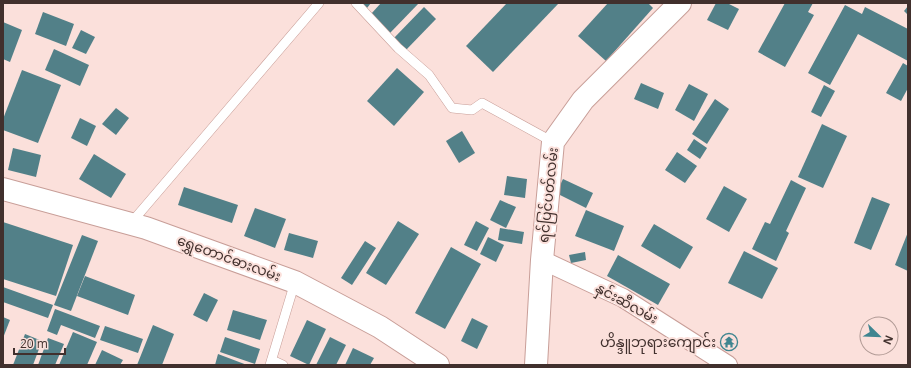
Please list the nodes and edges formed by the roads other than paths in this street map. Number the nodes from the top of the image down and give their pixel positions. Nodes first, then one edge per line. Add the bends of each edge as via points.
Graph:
1 (319, 3) edge
2 (356, 3) edge
3 (680, 3) edge
4 (553, 142) junction
5 (3, 188) edge
6 (131, 224) junction
7 (542, 260) junction
8 (295, 282) junction
9 (271, 362) edge
10 (283, 365) edge
11 (438, 365) edge
12 (536, 365) edge
13 (728, 365) edge

1 - 6 lane
2 - 4 lane via 398,48 429,75 452,108 472,110 482,103
3 - 4 street, ရင်ပြင်ပတ်လမ်း via 583,100
4 - 7 street, ရင်ပြင်ပတ်လမ်း
5 - 6 street, ရွှေတောင်ဓားလမ်း
6 - 8 street, ရွှေတောင်ဓားလမ်း
7 - 12 street, ရင်ပြင်ပတ်လမ်း
7 - 13 street, နှင်းဆီလမ်း via 623,298
8 - 9 lane
8 - 11 street, ရွှေတောင်ဓားလမ်း via 380,327
9 - 10 lane

